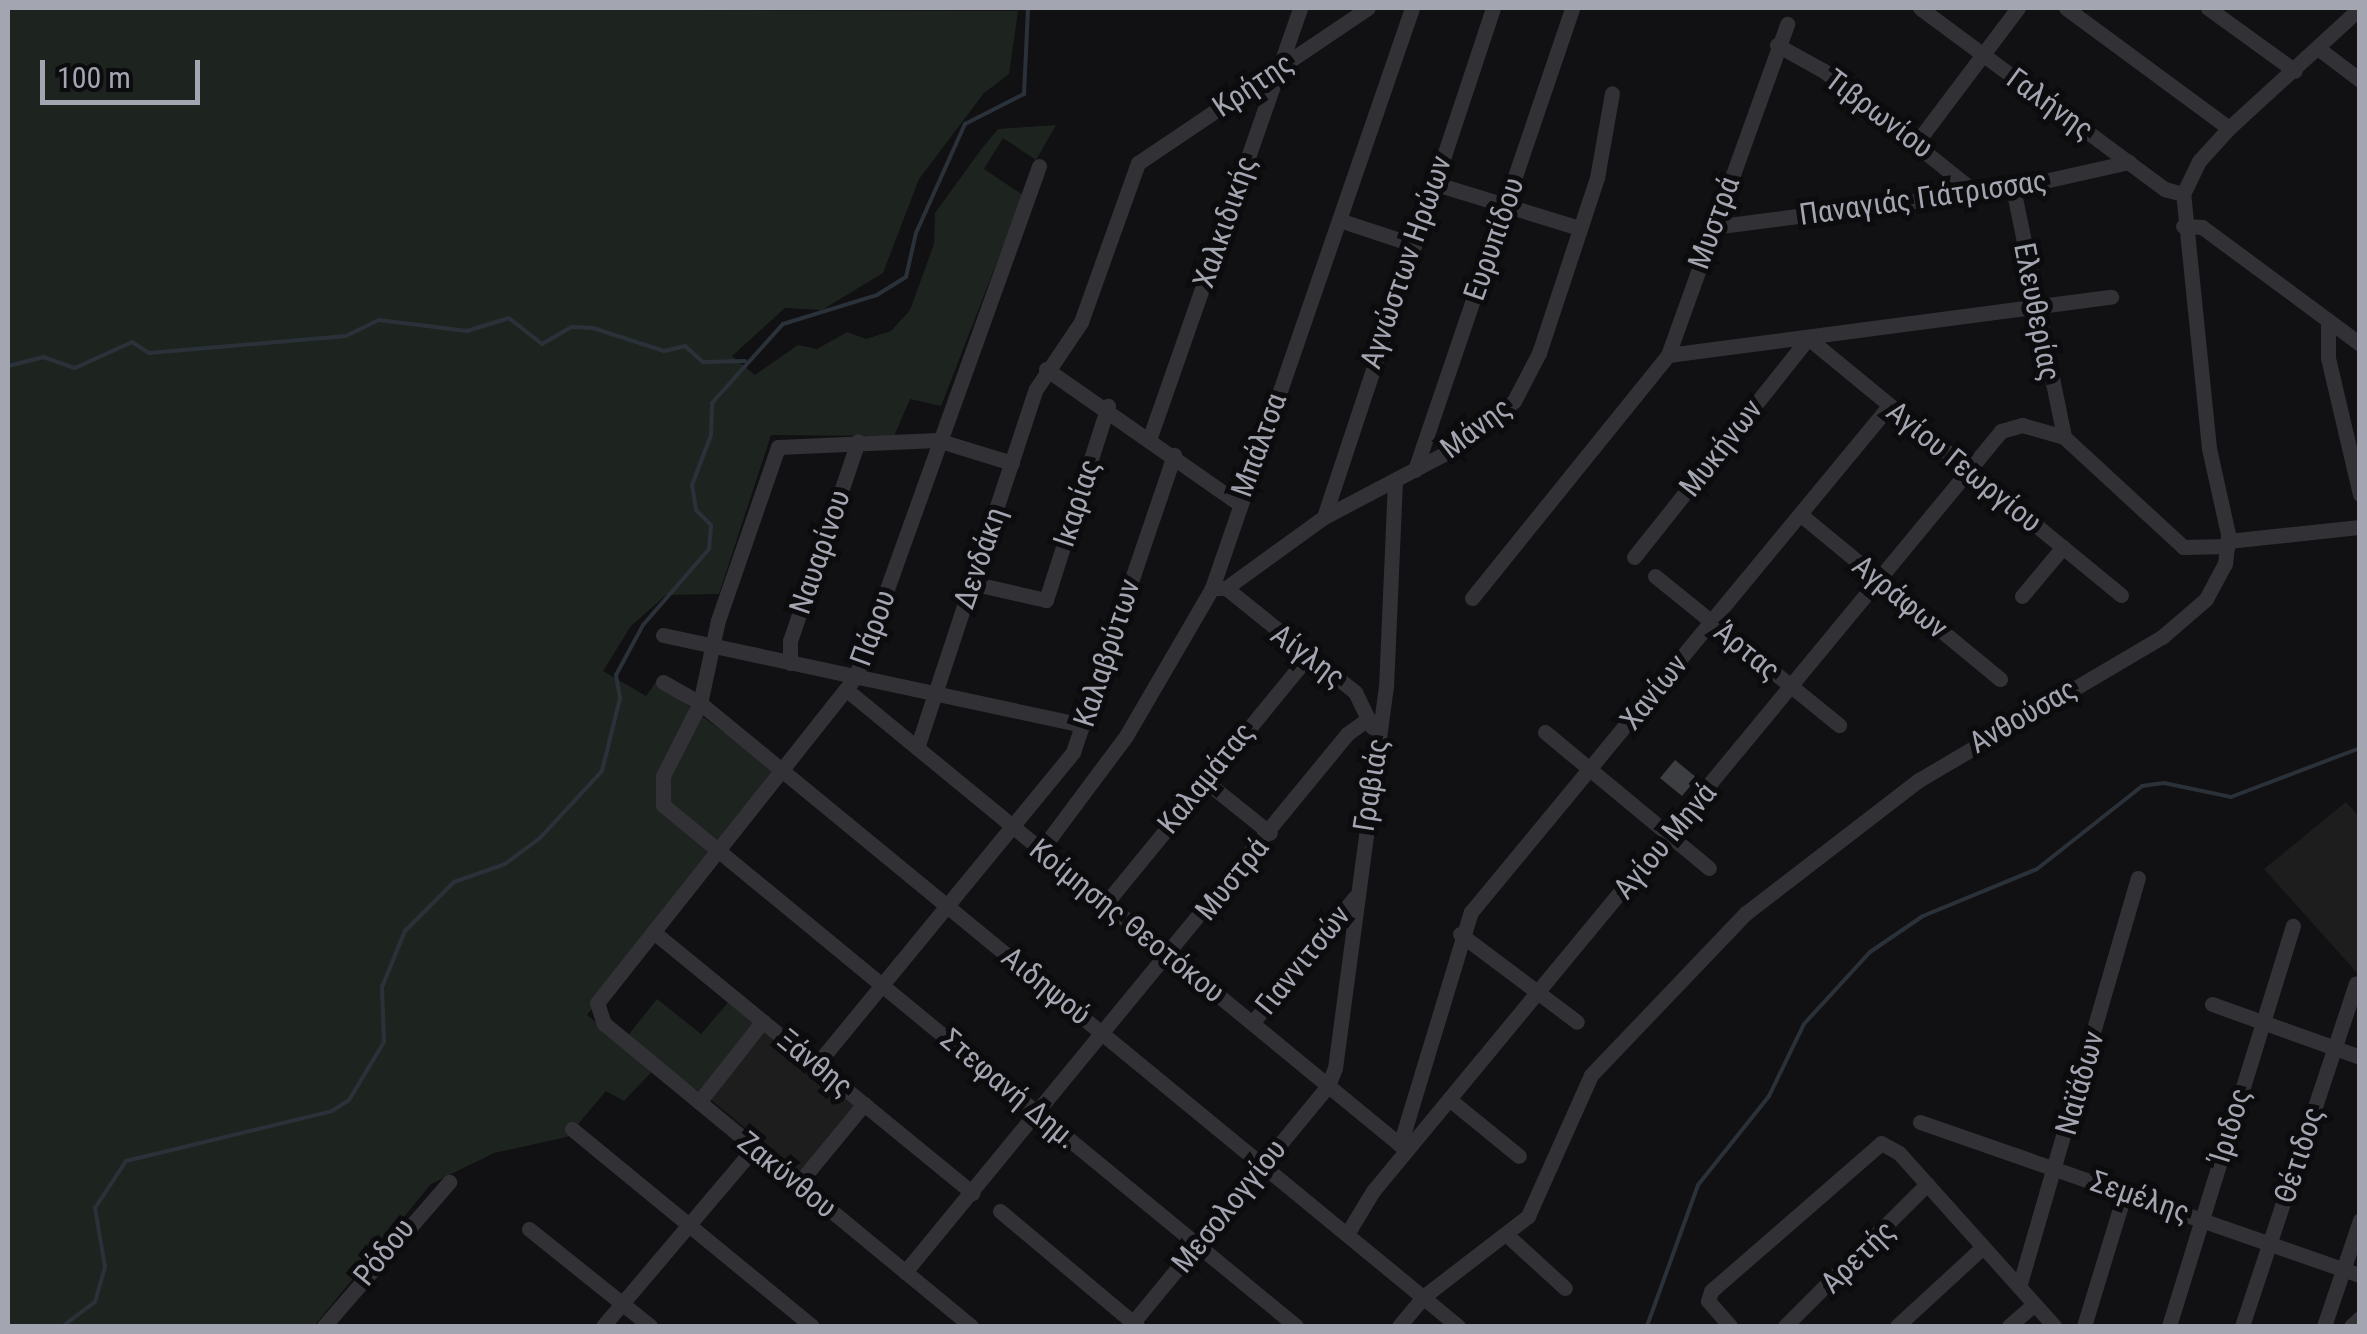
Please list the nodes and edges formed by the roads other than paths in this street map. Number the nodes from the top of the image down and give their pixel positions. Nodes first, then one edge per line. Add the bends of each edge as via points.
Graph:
1 (1300, 8) edge
2 (1368, 8) edge
3 (1412, 8) edge
4 (1493, 8) edge
5 (1572, 8) edge
6 (1920, 8) edge
7 (2018, 8) edge
8 (2066, 8) edge
9 (2208, 8) edge
10 (2360, 8) edge
11 (1787, 24) dead end
12 (1777, 45) junction
13 (2319, 49) junction
14 (1983, 54) junction
15 (1279, 68) junction
16 (2295, 70) junction
17 (2360, 80) edge
18 (1612, 92) dead end
19 (2230, 128) junction
20 (1916, 142) junction
21 (2129, 162) junction
22 (1138, 164) joint
23 (1040, 166) dead end
24 (1433, 184) junction
25 (2012, 188) junction
26 (1974, 191) junction
27 (2184, 194) junction
28 (1505, 206) junction
29 (1339, 220) junction
30 (2183, 226) junction
31 (1713, 227) junction
32 (1580, 228) junction
33 (1412, 244) junction
34 (2111, 298) dead end
35 (2036, 309) junction
36 (2328, 320) junction
37 (1808, 338) junction
38 (2360, 344) edge
39 (1668, 355) junction
40 (1046, 368) junction
41 (1108, 406) junction
42 (1889, 406) junction
43 (1150, 436) junction
44 (2064, 436) junction
45 (858, 440) junction
46 (936, 440) junction
47 (1174, 455) junction
48 (1012, 463) junction
49 (1416, 470) junction
50 (1970, 473) junction
51 (1395, 482) junction
52 (2360, 494) edge
53 (1238, 503) junction
54 (1801, 515) junction
55 (1324, 517) junction
56 (2360, 527) edge
57 (2228, 543) junction
58 (2063, 547) junction
59 (1634, 557) dead end
60 (1654, 576) dead end
61 (1878, 580) junction
62 (971, 583) junction
63 (1218, 588) junction
64 (2121, 595) dead end
65 (2022, 596) dead end
66 (1472, 598) dead end
67 (1711, 622) junction
68 (663, 636) dead end
69 (710, 648) junction
70 (1308, 656) junction
71 (790, 664) junction
72 (2000, 679) dead end
73 (663, 682) dead end
74 (851, 684) junction
75 (1791, 687) junction
76 (934, 694) junction
77 (700, 703) junction
78 (1368, 719) junction
79 (1083, 725) junction
80 (1839, 726) dead end
81 (1545, 732) dead end
82 (1378, 734) junction
83 (917, 748) junction
84 (1590, 769) junction
85 (784, 771) junction
86 (1204, 781) junction
87 (1010, 825) junction
88 (1270, 832) junction
89 (1670, 835) junction
90 (1041, 850) junction
91 (722, 852) junction
92 (1709, 868) dead end
93 (2138, 878) dead end
94 (1355, 896) junction
95 (1106, 903) junction
96 (946, 905) junction
97 (2293, 926) dead end
98 (656, 934) junction
99 (1460, 934) junction
100 (1170, 955) junction
101 (881, 984) junction
102 (2356, 984) dead end
103 (1539, 993) junction
104 (2212, 1004) dead end
105 (763, 1021) junction
106 (1578, 1022) dead end
107 (2263, 1022) junction
108 (1252, 1023) junction
109 (604, 1024) joint
110 (1106, 1034) junction
111 (2334, 1047) junction
112 (2360, 1056) edge
113 (816, 1064) junction
114 (1328, 1086) junction
115 (1450, 1100) junction
116 (699, 1102) junction
117 (864, 1104) junction
118 (1038, 1114) junction
119 (1920, 1122) dead end
120 (572, 1129) dead end
121 (754, 1148) junction
122 (1404, 1148) junction
123 (1519, 1156) dead end
124 (1263, 1166) junction
125 (2055, 1168) junction
126 (448, 1182) dead end
127 (798, 1184) junction
128 (1927, 1184) junction
129 (2125, 1192) junction
130 (972, 1193) junction
131 (1000, 1211) dead end
132 (2201, 1219) junction
133 (2360, 1220) edge
134 (690, 1226) junction
135 (529, 1230) dead end
136 (1347, 1234) junction
137 (1508, 1236) junction
138 (2270, 1244) junction
139 (1198, 1245) junction
140 (1983, 1247) junction
141 (905, 1272) junction
142 (2351, 1272) edge
143 (2019, 1287) junction
144 (1565, 1288) dead end
145 (1424, 1298) junction
146 (622, 1304) junction
147 (2034, 1304) junction
148 (2360, 1318) edge
149 (1133, 1325) edge
150 (324, 1326) edge
151 (603, 1326) edge
152 (650, 1326) edge
153 (812, 1326) edge
154 (971, 1326) edge
155 (1296, 1326) edge
156 (1399, 1326) edge
157 (1458, 1326) edge
158 (1730, 1326) edge
159 (1785, 1326) edge
160 (1897, 1326) edge
161 (2009, 1326) edge
162 (2054, 1326) edge
163 (2084, 1326) edge
164 (2169, 1326) edge
165 (2242, 1326) edge
166 (2324, 1326) edge
167 (2351, 1326) edge

1 - 15 street, Χαλκιδικής
2 - 15 street, Κρήτης
3 - 29 street, Μπάλτσα
4 - 24 street, Αγνώστων Ηρώων
5 - 28 street, Ευρυπίδου
6 - 14 street, Γαλήνης
7 - 14 street
8 - 19 street
9 - 16 street
10 - 13 street
11 - 12 street, Μυστρά
12 - 20 street, Τιβρωνίου
12 - 31 street, Μυστρά
13 - 16 street
13 - 17 street
14 - 20 street
14 - 21 street, Γαλήνης
15 - 22 street, Κρήτης
15 - 43 street, Χαλκιδικής
16 - 19 street
18 - 32 street, Μάνης via 1603,157
19 - 27 street
20 - 26 street, Τιβρωνίου
21 - 25 street, Παναγιάς Γιάτρισσας
21 - 27 street, Γαλήνης
22 - 40 street, Δενδάκη via 1081,322
23 - 46 street, Πάρου
24 - 28 street
24 - 33 street, Αγνώστων Ηρώων
25 - 26 street, Παναγιάς Γιάτρισσας
25 - 35 street, Ελευθερίας
26 - 31 street, Παναγιάς Γιάτρισσας
27 - 30 street, Ανθούσας
28 - 32 street
28 - 49 street, Ευρυπίδου
29 - 33 street
29 - 53 street, Μπάλτσα
30 - 36 street via 2202,227
30 - 57 street, Ανθούσας
31 - 39 street, Μυστρά
32 - 49 street, Μάνης via 1539,354 1514,401
33 - 55 street, Αγνώστων Ηρώων
34 - 35 street
35 - 37 street
35 - 44 street, Ελευθερίας
36 - 38 street
36 - 52 street via 2328,358
37 - 39 street
37 - 42 street, Αγίου Γεωργίου
37 - 59 street, Μυκήνων
39 - 66 street, Μυστρά
40 - 41 street
40 - 48 street, Δενδάκη
41 - 43 street
41 - 62 street, Ικαρίας via 1046,600
42 - 50 street, Αγίου Γεωργίου
42 - 54 street, Χανίων
43 - 47 street
44 - 50 street, Αγίου Μηνά via 2012,425
44 - 57 street via 2183,547
45 - 46 street
45 - 69 street via 785,443 770,460
45 - 71 street, Ναυαρίνου via 790,640
46 - 48 street
46 - 74 street, Πάρου
47 - 53 street
47 - 79 street, Καλαβρύτων
48 - 62 street, Δενδάκη
49 - 51 street, Μάνης
50 - 58 street, Αγίου Γεωργίου
50 - 61 street, Αγίου Μηνά
51 - 55 street, Μάνης
51 - 82 street, Γραβιάς
53 - 63 street, Μπάλτσα
54 - 61 street, Αγράφων
54 - 67 street, Χανίων
55 - 63 street, Μάνης
56 - 57 street
57 - 137 street, Ανθούσας via 2213,589 2175,628 1919,780 1716,941 1591,1075 1540,1196
58 - 64 street, Αγίου Γεωργίου
58 - 65 street
60 - 67 street, Άρτας
61 - 72 street, Αγράφων
61 - 75 street, Αγίου Μηνά
62 - 76 street, Δενδάκη
63 - 70 street, Αίγλης
63 - 90 street, Μπάλτσα via 1134,724
67 - 75 street, Άρτας
67 - 84 street, Χανίων
68 - 69 street
69 - 71 street
69 - 77 street
70 - 78 street, Αίγλης via 1355,692
70 - 86 street, Καλαμάτας
71 - 74 street
73 - 77 street, Αιδηψού
74 - 76 street
74 - 83 street, Κοίμησης Θεοτόκου
74 - 85 street, Πάρου
75 - 80 street, Άρτας
75 - 89 street, Αγίου Μηνά
76 - 79 street
76 - 83 street, Δενδάκη
77 - 85 street, Αιδηψού
77 - 91 street, Στεφανή Δημ. via 661,798
78 - 82 street, Αίγλης
78 - 88 street, Μυστρά
79 - 87 street, Καλαβρύτων via 1073,752
81 - 84 street
82 - 94 street, Γραβιάς
83 - 87 street, Κοίμησης Θεοτόκου
84 - 89 street
84 - 99 street, Χανίων
85 - 91 street, Πάρου
85 - 96 street, Αιδηψού
86 - 88 street
86 - 95 street, Καλαμάτας
87 - 90 street, Κοίμησης Θεοτόκου
87 - 96 street, Καλαβρύτων
88 - 100 street, Μυστρά
89 - 92 street
89 - 103 street, Αγίου Μηνά
90 - 95 street, Κοίμησης Θεοτόκου
91 - 98 street, Πάρου
91 - 101 street, Στεφανή Δημ.
93 - 125 street, Ναϊάδων
94 - 108 street, Γιαννιτσών
94 - 114 street, Γραβιάς
95 - 100 street, Κοίμησης Θεοτόκου
96 - 101 street, Καλαβρύτων
96 - 110 street, Αιδηψού
97 - 107 street, Ίριδος
98 - 105 street, Ξάνθης
98 - 109 street, Πάρου via 597,1003
99 - 103 street
99 - 122 street, Χανίων
100 - 108 street, Κοίμησης Θεοτόκου
100 - 110 street, Μυστρά
101 - 113 street, Καλαβρύτων
101 - 118 street, Στεφανή Δημ.
102 - 111 street, Θέτιδος
103 - 106 street
103 - 115 street, Αγίου Μηνά
104 - 107 street
105 - 113 street, Ξάνθης
105 - 116 street
107 - 111 street
107 - 132 street, Ίριδος
108 - 114 street, Κοίμησης Θεοτόκου
109 - 116 street, Ζακύνθου
110 - 118 street, Μυστρά
110 - 124 street, Αιδηψού
111 - 112 street
111 - 138 street, Θέτιδος
113 - 117 street, Ξάνθης
114 - 122 street, Κοίμησης Θεοτόκου
114 - 124 street, Μεσολογγίου
115 - 122 street, Αγίου Μηνά
115 - 123 street
116 - 121 street, Ζακύνθου
117 - 127 street
117 - 130 street, Ξάνθης
118 - 130 street, Μυστρά
118 - 139 street, Στεφανή Δημ.
119 - 125 street, Σεμέλης
120 - 134 street
121 - 127 street, Ζακύνθου
121 - 134 street
122 - 136 street, Αγίου Μηνά
124 - 136 street, Αιδηψού
124 - 139 street, Μεσολογγίου
125 - 129 street, Σεμέλης
125 - 143 street, Ναϊάδων
126 - 150 street, Ρόδου
127 - 141 street, Ζακύνθου
128 - 140 street
128 - 158 street via 1899,1152 1880,1144 1865,1150 1708,1301
128 - 159 street, Αρετής
129 - 132 street, Σεμέλης
129 - 163 street
130 - 141 street, Μυστρά
131 - 149 street
132 - 138 street, Σεμέλης
132 - 164 street, Ίριδος
133 - 142 street
134 - 146 street
134 - 153 street
135 - 146 street
136 - 145 street, Αιδηψού
137 - 144 street
137 - 145 street, Ανθούσας
138 - 142 street, Σεμέλης
138 - 165 street, Θέτιδος
139 - 149 street, Μεσολογγίου
139 - 155 street, Στεφανή Δημ.
140 - 143 street
140 - 160 street
141 - 154 street, Ζακύνθου
142 - 166 street
143 - 147 street
145 - 156 street, Ανθούσας
145 - 157 street, Αιδηψού
146 - 151 street
146 - 152 street
147 - 161 street
147 - 162 street
148 - 167 street

